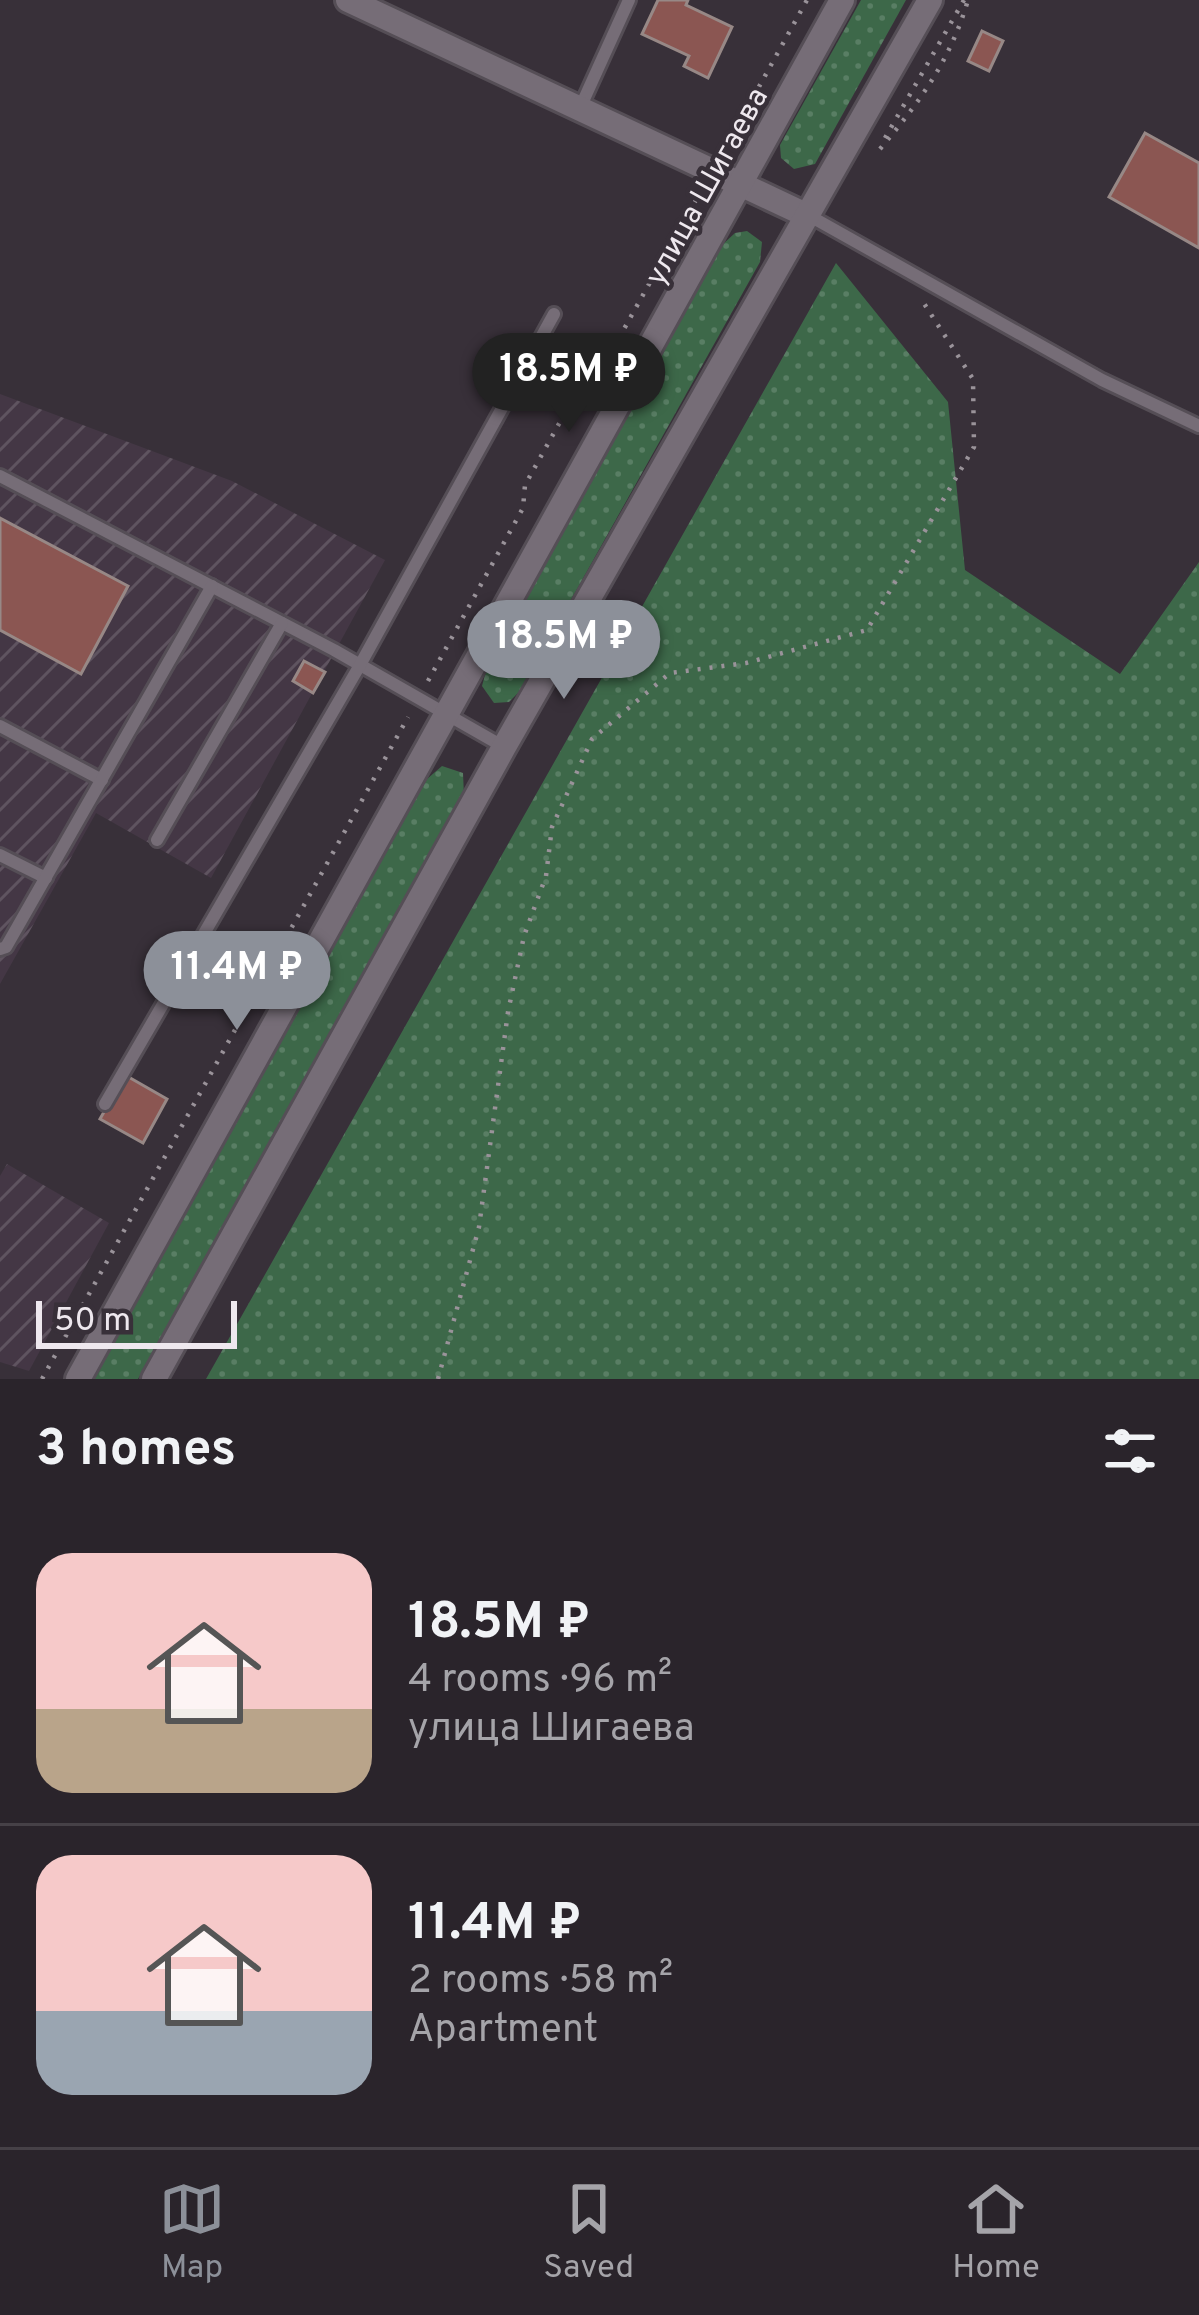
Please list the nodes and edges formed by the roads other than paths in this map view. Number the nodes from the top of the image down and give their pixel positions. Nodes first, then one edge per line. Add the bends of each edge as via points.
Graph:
1 (348, 0) edge
2 (629, 0) edge
3 (842, 0) edge
4 (930, 0) edge
5 (580, 108) junction
6 (742, 183) junction
7 (806, 215) junction
8 (554, 314) dead end
9 (1199, 426) edge
10 (0, 476) edge
11 (212, 586) junction
12 (282, 623) junction
13 (360, 665) junction
14 (448, 716) junction
15 (0, 726) edge
16 (504, 747) junction
17 (102, 779) junction
18 (157, 840) dead end
19 (0, 855) edge
20 (46, 878) junction
21 (0, 949) edge
22 (105, 1104) dead end
23 (78, 1379) edge
24 (154, 1379) edge

1 - 5 street
2 - 5 lane
3 - 6 street, улица Шигаева
4 - 7 street
5 - 6 street
6 - 7 street
6 - 14 street, улица Шигаева
7 - 9 lane
7 - 16 street
8 - 13 lane
10 - 11 lane
11 - 12 lane
11 - 17 lane
12 - 13 lane
12 - 18 lane
13 - 14 lane
13 - 22 lane
14 - 16 lane
14 - 23 street, улица Шигаева
15 - 17 lane
16 - 24 street
17 - 20 lane
19 - 20 lane
20 - 21 lane

